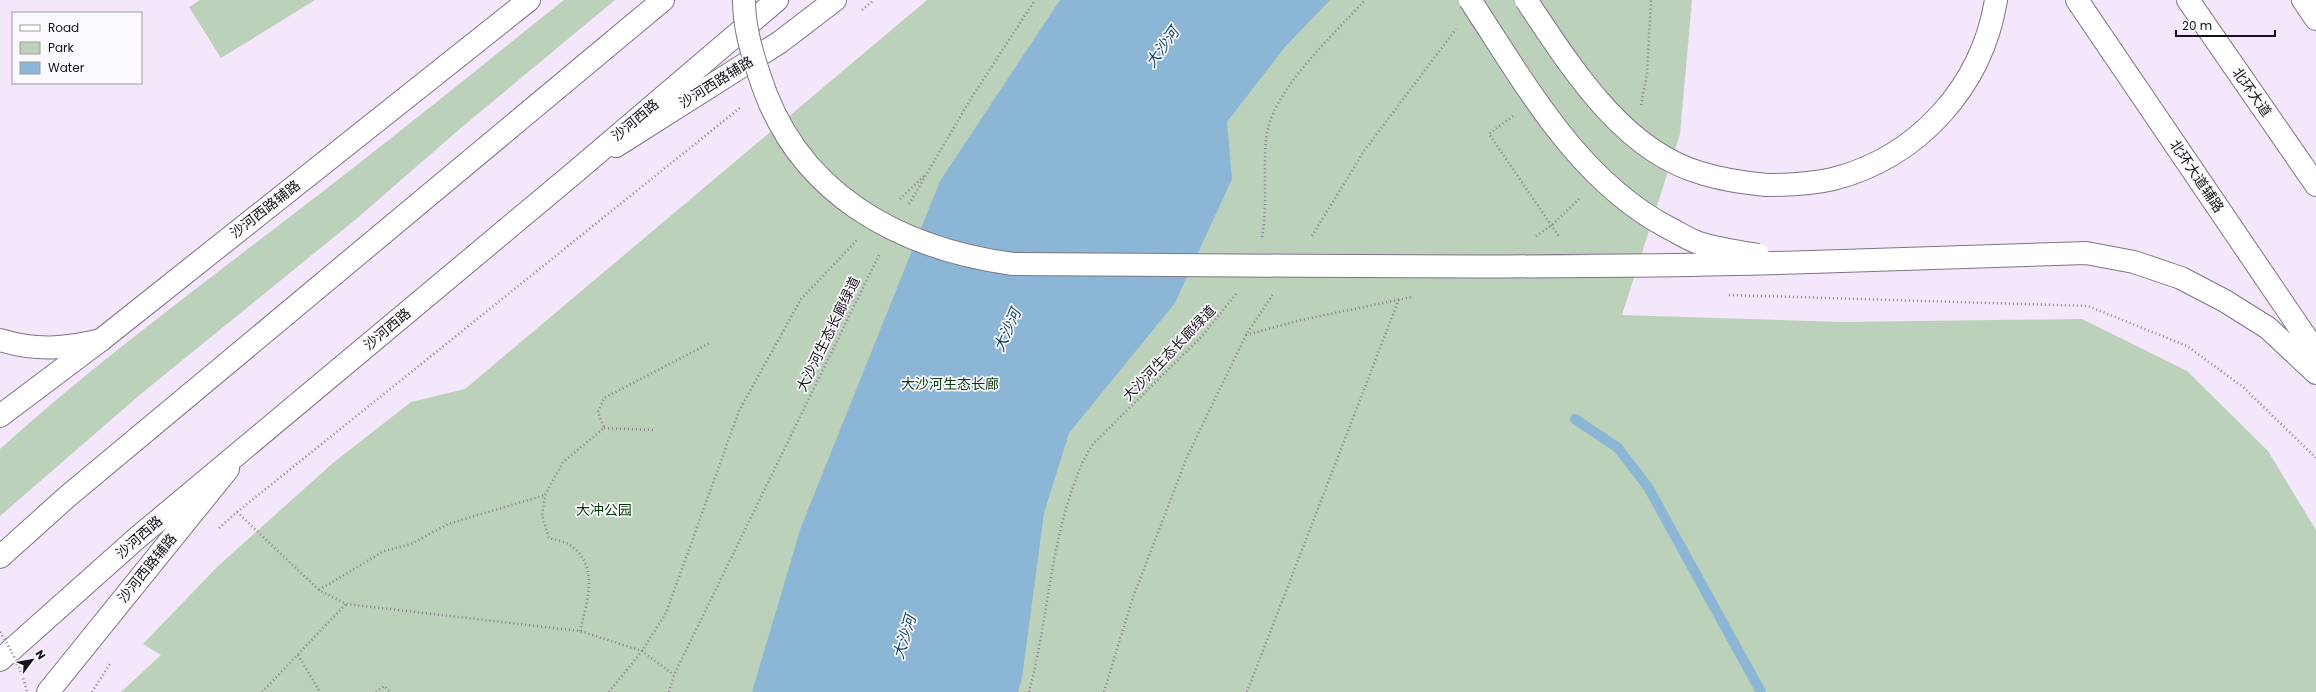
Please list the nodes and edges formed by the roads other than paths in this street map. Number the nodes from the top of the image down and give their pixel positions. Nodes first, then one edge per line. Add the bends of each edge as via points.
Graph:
1 (529, 0) edge
2 (663, 0) edge
3 (744, 0) edge
4 (777, 0) edge
5 (835, 0) edge
6 (1470, 0) edge
7 (1526, 0) edge
8 (1996, 0) edge
9 (2077, 0) edge
10 (2188, 0) edge
11 (2303, 0) edge
12 (2316, 19) edge
13 (574, 173) junction
14 (2316, 185) edge
15 (1811, 262) junction
16 (0, 340) edge
17 (101, 340) junction
18 (2316, 352) edge
19 (2316, 373) edge
20 (0, 416) edge
21 (247, 445) junction
22 (0, 557) edge
23 (0, 660) edge
24 (48, 692) edge

1 - 17 main road, 沙河西路辅路
2 - 22 main road via 68,496
3 - 15 main road, bridge via 744,16 751,51 769,103 786,137 807,164 831,188 880,224 927,245 975,259 1013,264 1394,266
4 - 13 main road, 沙河西路
5 - 13 main road, 沙河西路辅路 via 780,42
6 - 15 main road, bridge via 1563,135 1592,171 1625,199 1659,222 1698,243
7 - 8 main road, bridge via 1586,86 1636,137 1667,158 1700,173 1767,185 1803,184 1834,179 1854,172 1897,150 1928,127 1952,104 1971,76 1988,36
9 - 18 main road, 北环大道辅路
10 - 14 main road, 北环大道
11 - 12 main road
13 - 21 main road, 沙河西路
15 - 19 main road via 2062,253 2086,253 2134,262 2181,278 2226,301 2268,328
16 - 17 main road via 33,348 51,349
17 - 20 main road, 沙河西路辅路
21 - 23 main road, 沙河西路 via 57,607
21 - 24 main road, 沙河西路辅路

